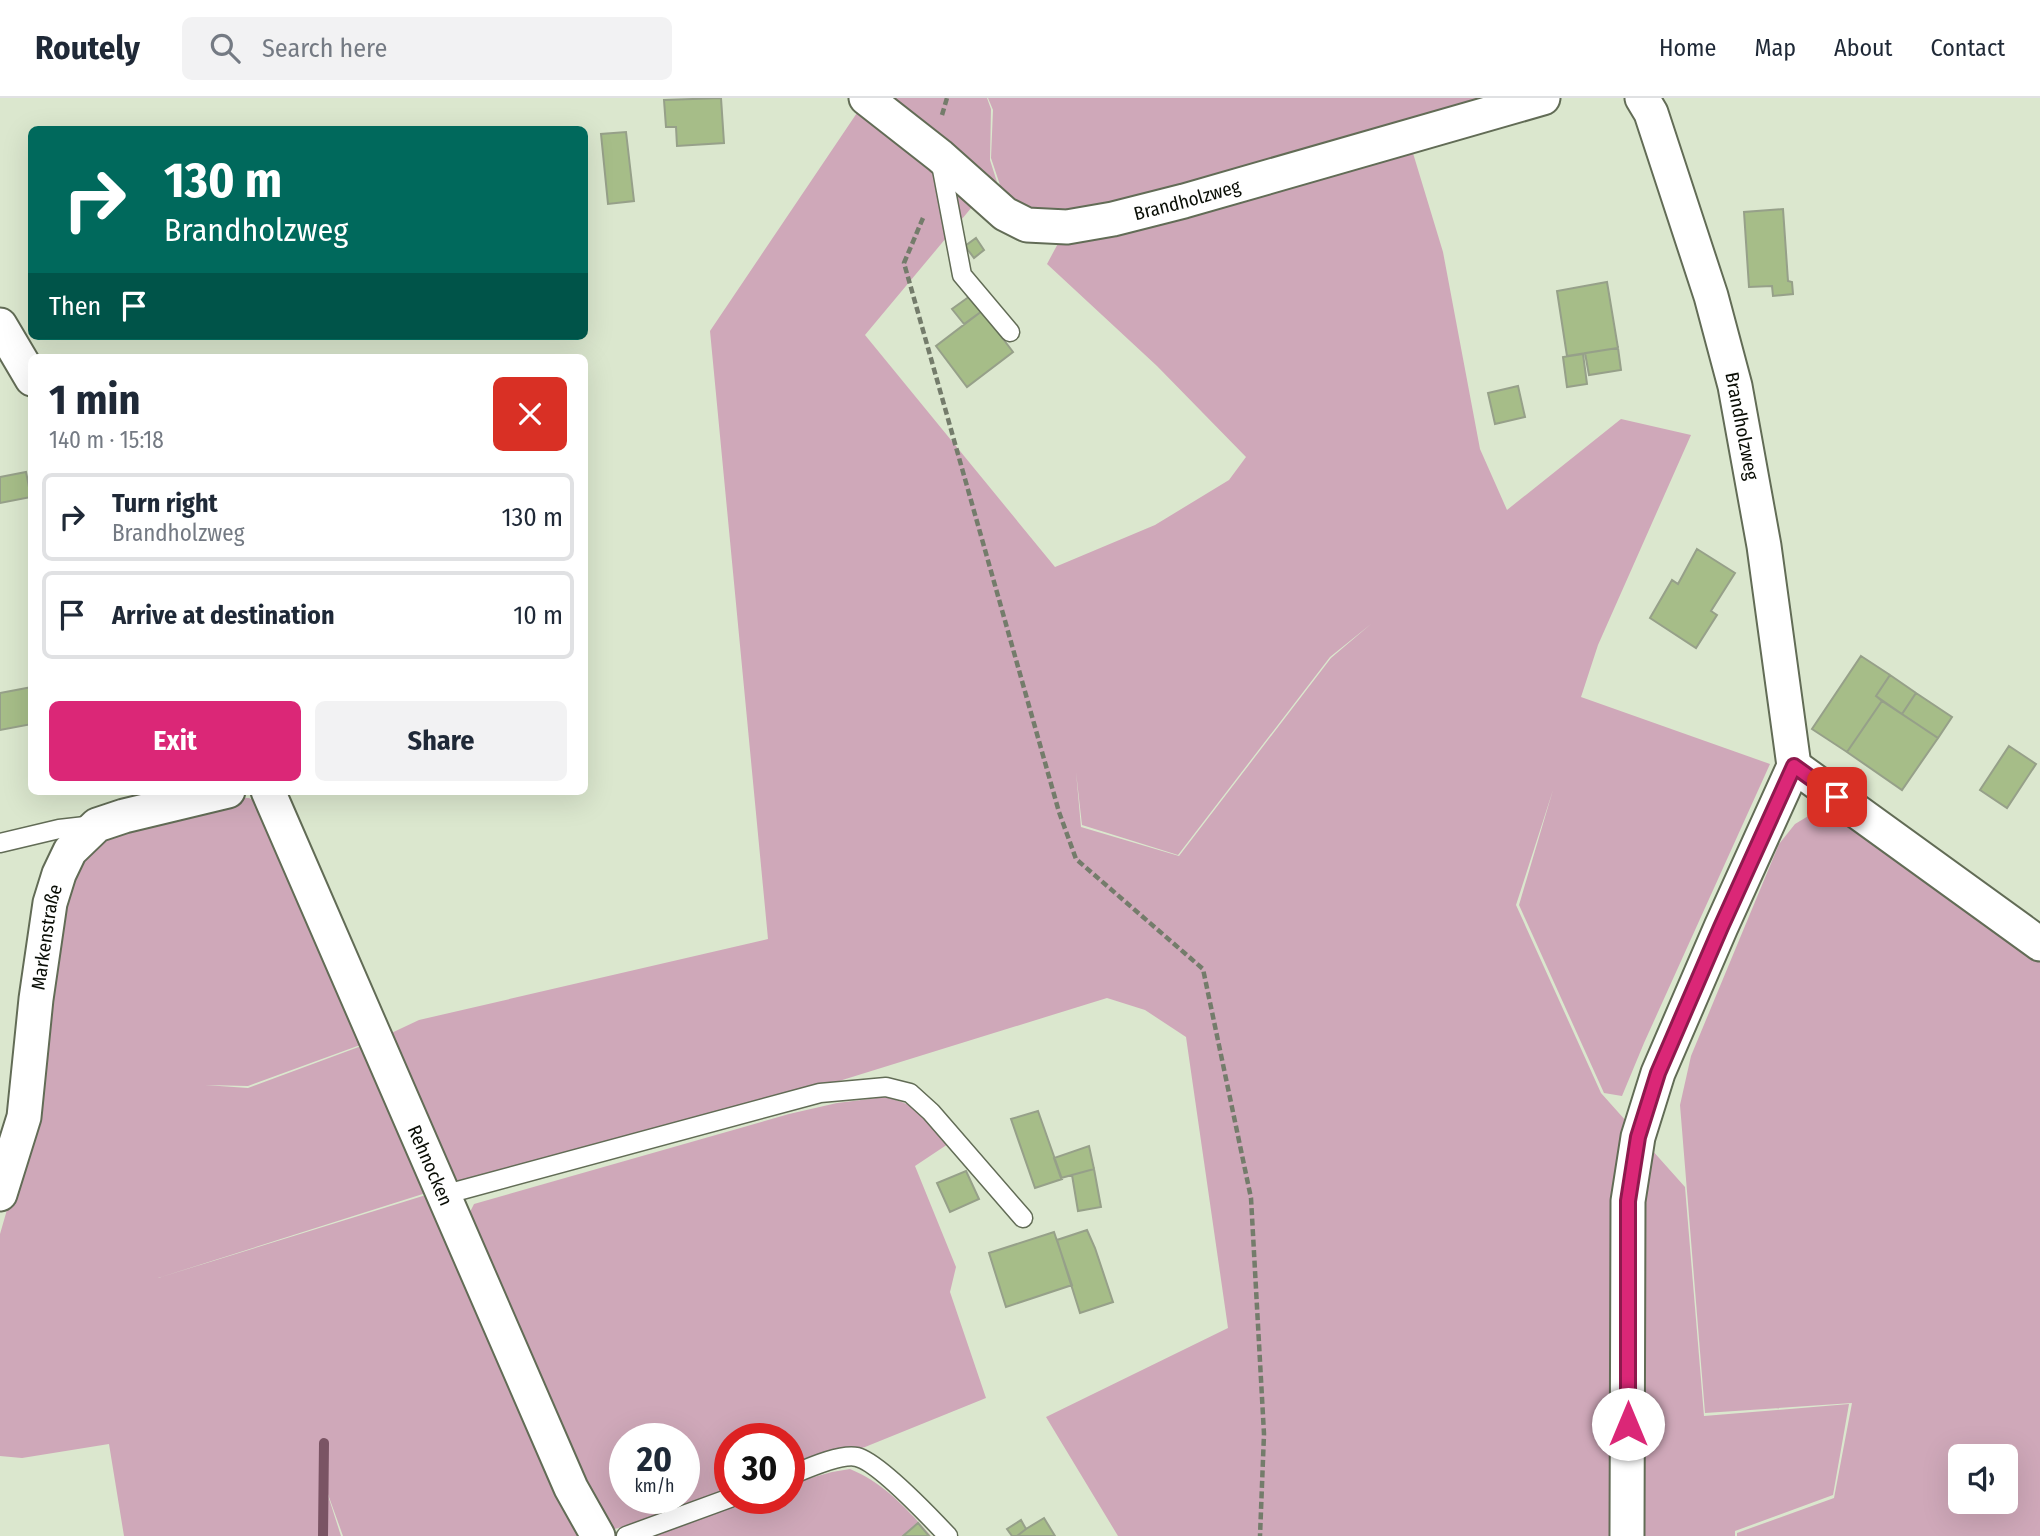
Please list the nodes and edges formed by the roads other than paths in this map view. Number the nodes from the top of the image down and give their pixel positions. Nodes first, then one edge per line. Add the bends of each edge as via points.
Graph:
1 (866, 98) edge
2 (1543, 98) edge
3 (1642, 98) edge
4 (941, 163) junction
5 (0, 325) edge
6 (1010, 332) dead end
7 (28, 372) edge
8 (1794, 766) junction
9 (213, 795) edge
10 (270, 795) edge
11 (97, 825) junction
12 (0, 843) edge
13 (2040, 944) edge
14 (0, 1194) edge
15 (443, 1195) junction
16 (1023, 1218) dead end
17 (805, 1471) edge
18 (714, 1504) edge
19 (598, 1536) edge
20 (626, 1536) edge
21 (948, 1536) edge
22 (1627, 1536) edge

1 - 4 street, Brandholzweg
2 - 4 street, Brandholzweg via 1184,201 1067,227 1027,225 1005,214
3 - 8 street, Brandholzweg via 1651,113 1711,296 1735,386 1765,545
4 - 6 lane via 962,275
5 - 7 street
8 - 13 street
8 - 22 street via 1658,1073 1638,1137 1628,1201
9 - 11 street, Markenstraße
10 - 15 street, Rehnocken
11 - 12 lane
11 - 14 street, Markenstraße via 70,851 50,903 24,1117
15 - 16 lane via 820,1093 886,1087 910,1093 931,1112
15 - 19 street, Rehnocken via 571,1488
17 - 21 lane via 858,1457 888,1478
18 - 20 lane

